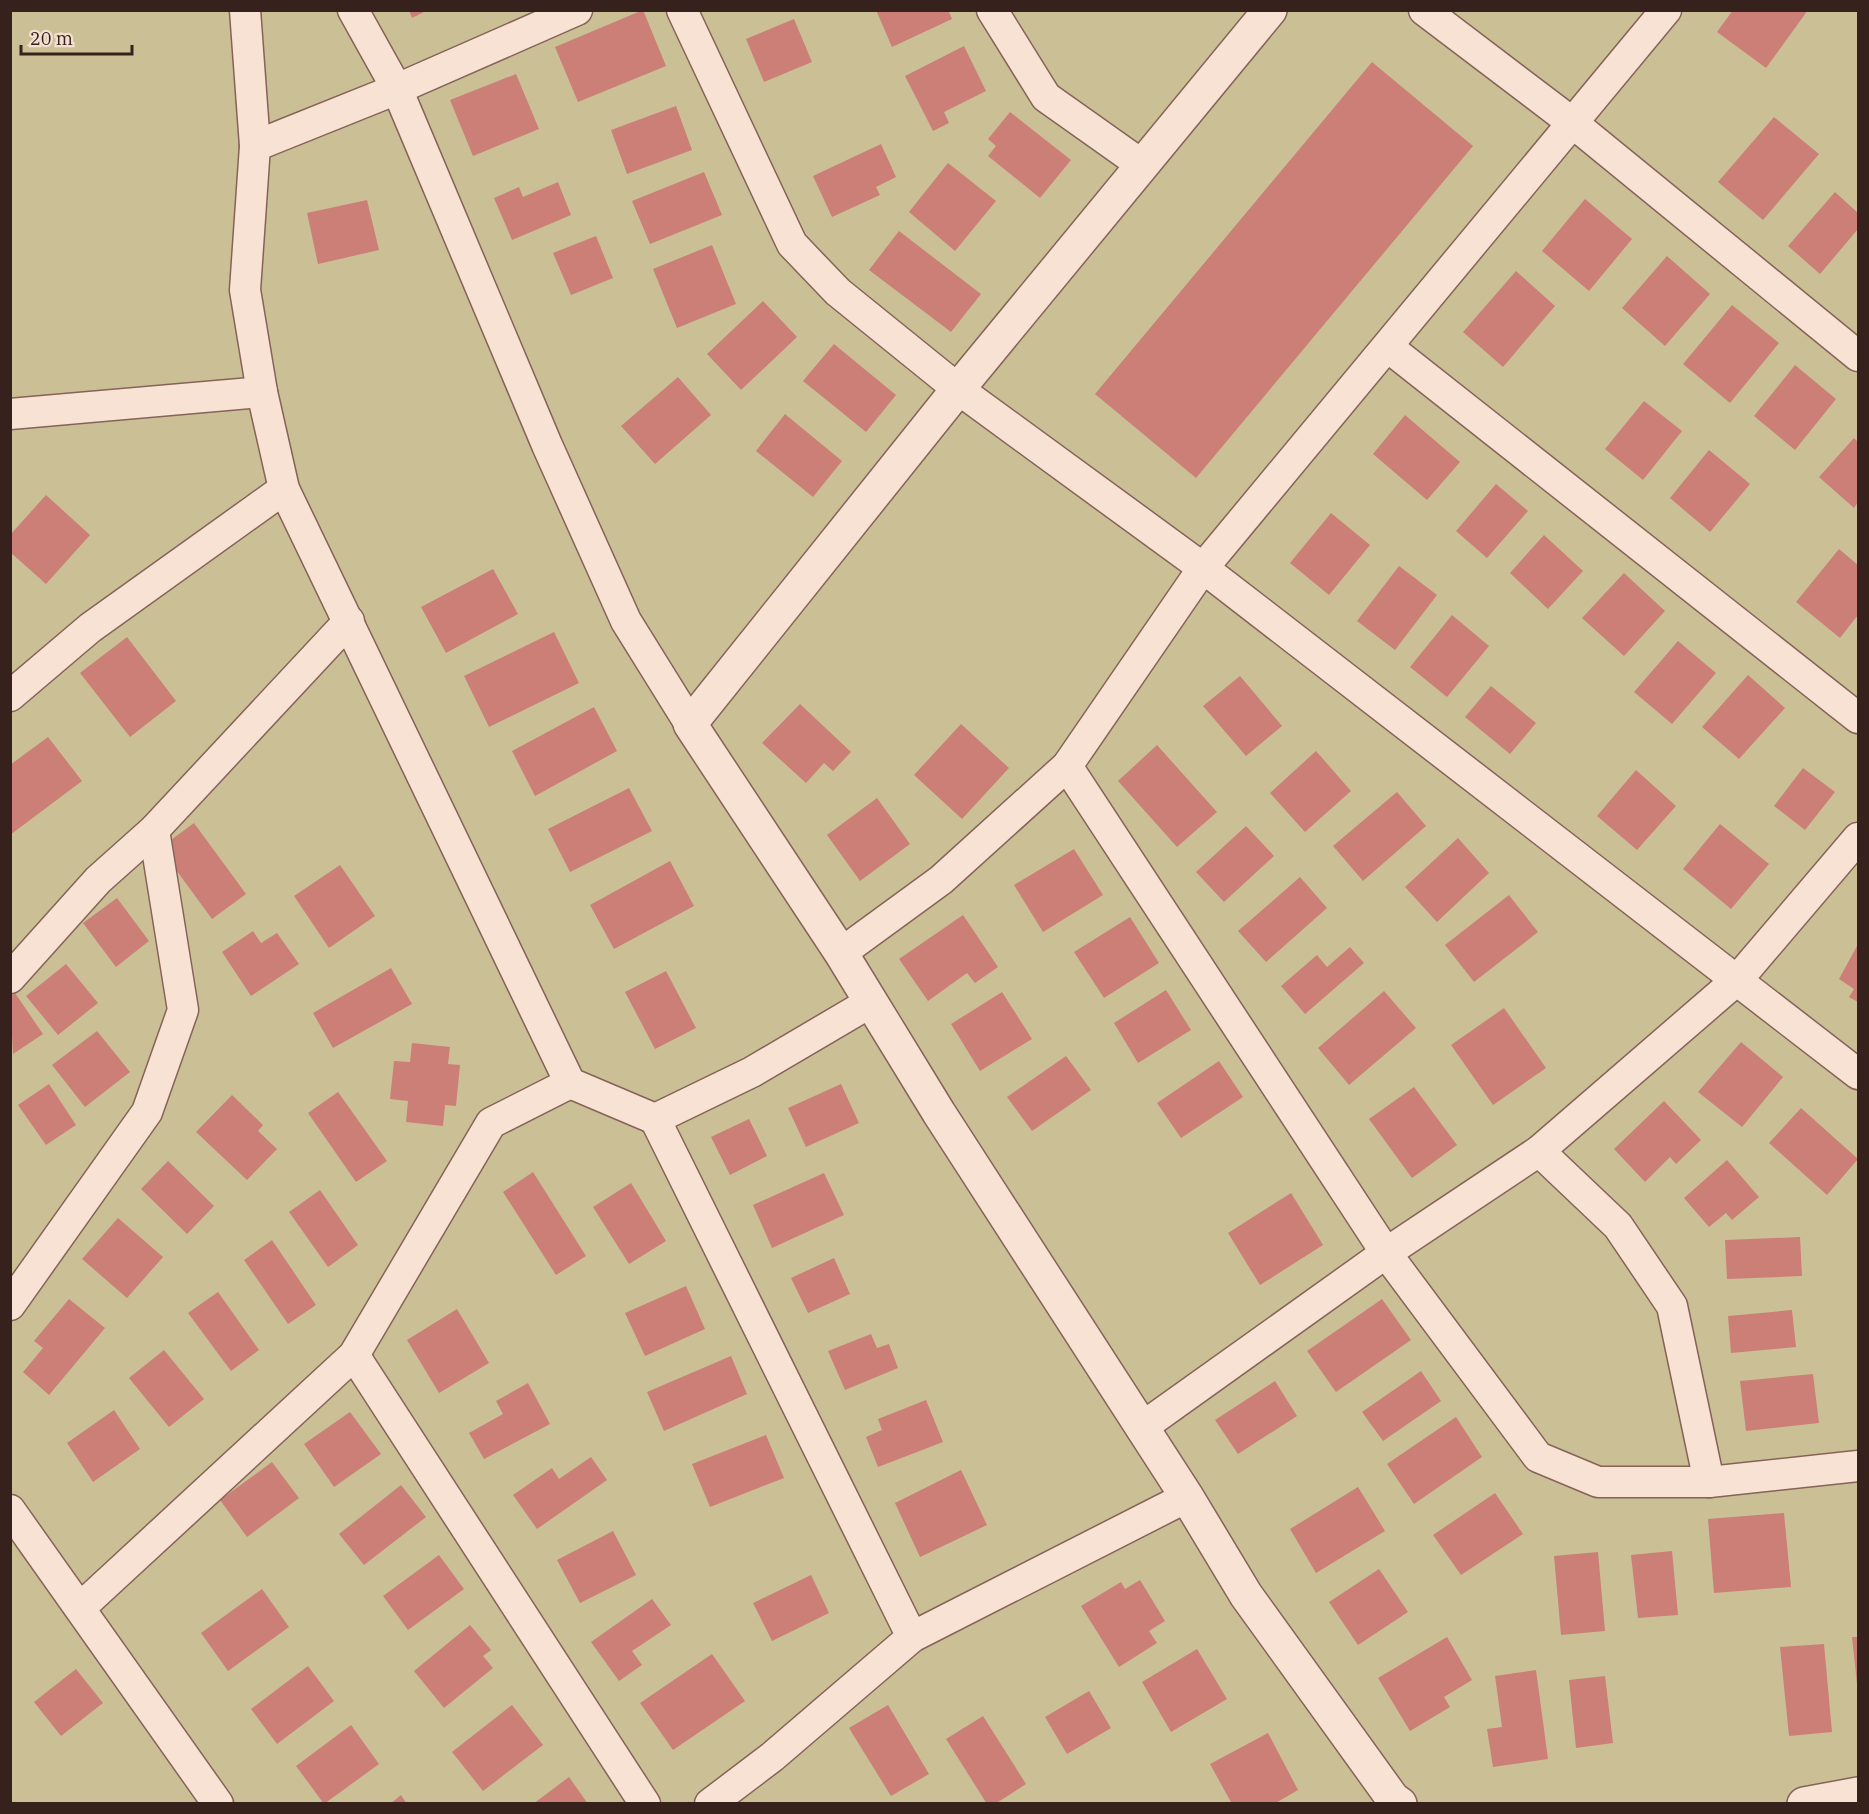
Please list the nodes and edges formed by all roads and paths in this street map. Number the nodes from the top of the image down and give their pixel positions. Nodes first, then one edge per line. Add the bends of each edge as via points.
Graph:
1 (245, 10) edge
2 (353, 10) edge
3 (577, 10) edge
4 (682, 10) edge
5 (992, 10) edge
6 (1270, 10) edge
7 (1424, 10) edge
8 (1666, 10) edge
9 (397, 89) junction
10 (1574, 124) junction
11 (255, 146) junction
12 (1142, 165) junction
13 (1388, 347) junction
14 (1858, 356) edge
15 (958, 389) junction
16 (261, 392) junction
17 (10, 414) edge
18 (284, 489) junction
19 (1203, 568) junction
20 (349, 621) junction
21 (10, 696) edge
22 (1858, 718) edge
23 (690, 724) junction
24 (1067, 766) junction
25 (154, 830) junction
26 (1858, 838) edge
27 (841, 953) junction
28 (10, 978) edge
29 (1738, 979) junction
30 (871, 1002) junction
31 (1858, 1074) edge
32 (570, 1083) junction
33 (655, 1119) junction
34 (1539, 1151) junction
35 (1386, 1253) junction
36 (10, 1305) edge
37 (354, 1355) junction
38 (1141, 1428) junction
39 (1858, 1466) edge
40 (1709, 1482) junction
41 (1186, 1497) junction
42 (10, 1510) edge
43 (80, 1608) junction
44 (912, 1637) junction
45 (1858, 1794) edge
46 (218, 1803) edge
47 (645, 1803) edge
48 (710, 1803) edge
49 (1400, 1803) edge
50 (1804, 1803) edge

1 - 11 street
2 - 9 street
3 - 9 street
4 - 15 street via 792,244 838,291
5 - 12 street via 1046,97
6 - 12 street
7 - 10 street
8 - 10 street
9 - 11 street
9 - 23 street via 542,435 626,621
10 - 13 street
10 - 14 street
11 - 16 street via 245,290
12 - 15 street
13 - 19 street
13 - 22 street
15 - 19 street
15 - 23 street
16 - 17 street
16 - 18 street
18 - 20 street
18 - 21 street via 90,628
19 - 24 street
19 - 29 street
20 - 25 street
20 - 32 street
23 - 27 street
24 - 27 street via 941,880
24 - 35 street
25 - 28 street via 98,880
25 - 36 street via 183,1010 147,1112
26 - 29 street
27 - 30 street
29 - 31 street
29 - 34 street
30 - 33 street via 752,1072
30 - 38 street
32 - 33 street
32 - 37 street via 491,1123
33 - 44 street
34 - 35 street
34 - 40 street via 1618,1226 1672,1306
35 - 38 street
35 - 40 street via 1538,1457 1598,1482
37 - 43 street
37 - 47 street
38 - 41 street
39 - 40 street
41 - 44 street
41 - 49 street via 1246,1595 1393,1799
42 - 43 street
43 - 46 street
44 - 48 street via 772,1756
45 - 50 street

